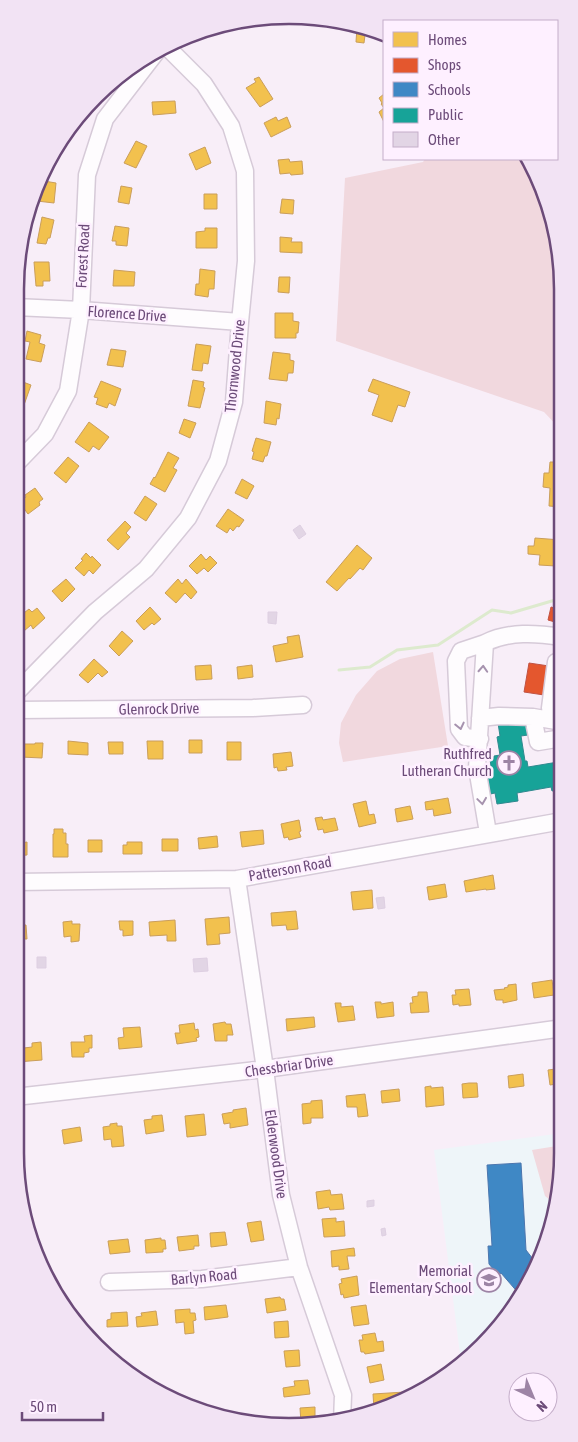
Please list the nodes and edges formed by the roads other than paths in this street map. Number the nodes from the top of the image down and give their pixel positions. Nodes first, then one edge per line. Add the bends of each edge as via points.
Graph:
1 (171, 51) edge
2 (146, 65) edge
3 (24, 307) edge
4 (81, 310) junction
5 (240, 322) junction
6 (24, 456) edge
7 (554, 636) edge
8 (485, 643) junction
9 (554, 677) edge
10 (24, 685) edge
11 (303, 705) dead end
12 (554, 708) edge
13 (24, 710) edge
14 (533, 717) junction
15 (480, 718) junction
16 (554, 721) edge
17 (480, 739) junction
18 (554, 739) edge
19 (554, 822) edge
20 (488, 833) junction
21 (237, 879) junction
22 (24, 882) edge
23 (554, 1029) edge
24 (265, 1069) junction
25 (24, 1096) edge
26 (299, 1267) junction
27 (109, 1282) dead end
28 (342, 1413) edge

1 - 5 street, Thornwood Drive via 204,84 231,126 245,171 246,262
2 - 4 street, Forest Road via 105,119 87,175
3 - 4 street, Florence Drive
4 - 5 street, Florence Drive
4 - 6 street, Forest Road via 68,391 45,434
5 - 10 street, Thornwood Drive via 234,402 218,461 188,518 146,569 95,612
7 - 8 street via 508,635
15 -> 8 street
8 -> 17 street via 461,651 456,661 459,729 465,737
9 - 12 street via 550,708
11 - 13 street, Glenrock Drive
14 - 15 street
14 - 16 street
14 - 18 street via 538,742
15 - 17 street
17 -> 20 street via 477,768
19 - 20 street, Patterson Road
20 - 21 street, Patterson Road
21 - 22 street, Patterson Road
21 - 24 street, Elderwood Drive
23 - 24 street, Chessbriar Drive
24 - 25 street, Chessbriar Drive
24 - 26 street, Elderwood Drive via 281,1195
26 - 27 street, Barlyn Road via 202,1279
26 - 28 street, Elderwood Drive via 343,1396

